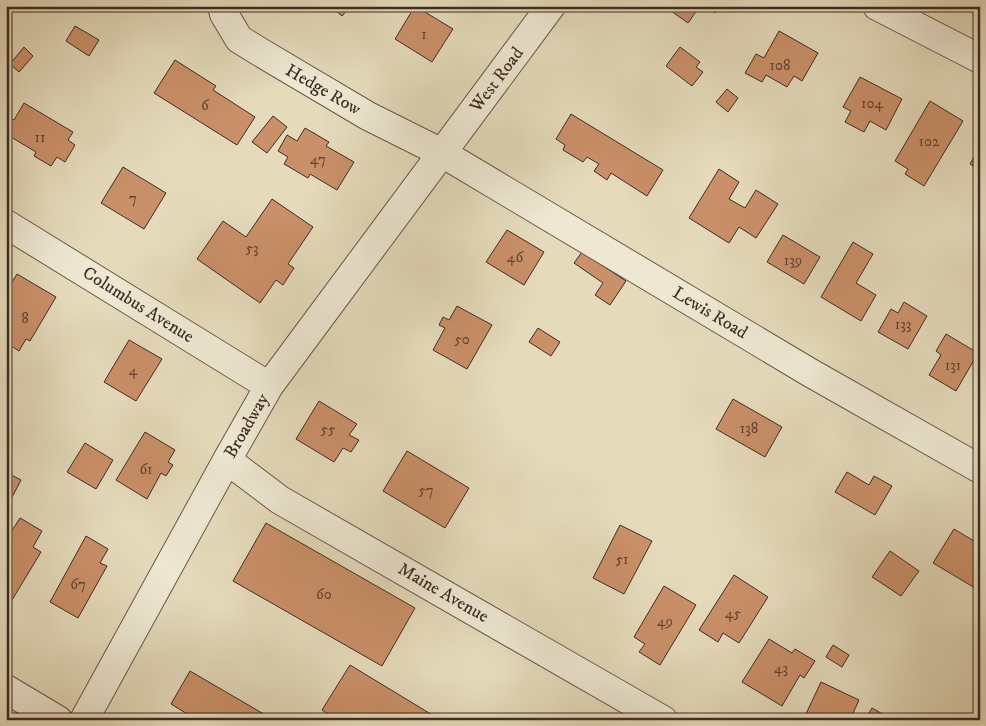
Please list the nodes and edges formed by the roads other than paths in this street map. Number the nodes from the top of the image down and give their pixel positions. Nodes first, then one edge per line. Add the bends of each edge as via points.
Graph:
1 (222, 6) edge
2 (551, 6) edge
3 (876, 6) edge
4 (980, 59) edge
5 (442, 153) junction
6 (6, 224) edge
7 (270, 386) junction
8 (227, 460) junction
9 (980, 469) edge
10 (6, 689) edge
11 (58, 720) edge
12 (84, 720) edge
13 (663, 720) edge

1 - 5 street, Hedge Row via 239,39 368,116
2 - 5 street, West Road
3 - 4 street
5 - 7 street, Broadway
5 - 9 street, Lewis Road via 809,372
6 - 7 street, Columbus Avenue
7 - 8 street, Broadway
8 - 12 street, Broadway
8 - 13 street, Maine Avenue via 280,500
10 - 11 street

